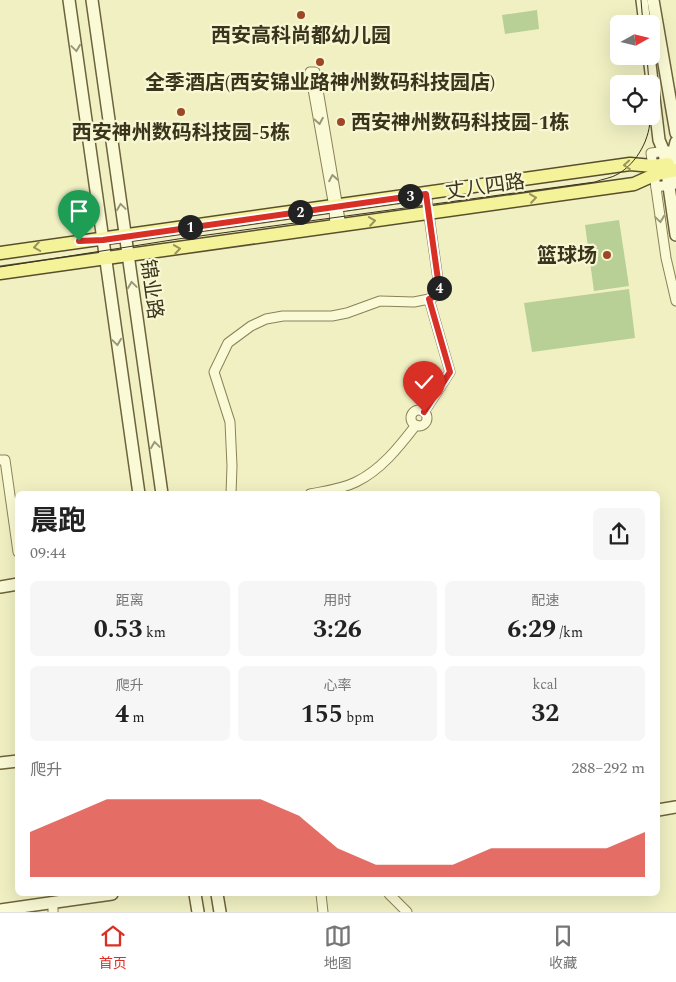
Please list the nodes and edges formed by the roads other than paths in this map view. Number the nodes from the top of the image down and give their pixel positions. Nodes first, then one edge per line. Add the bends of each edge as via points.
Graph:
1 (69, 0) edge
2 (92, 0) edge
3 (642, 0) edge
4 (653, 0) edge
5 (644, 15) edge
6 (650, 65) edge
7 (676, 133) edge
8 (673, 165) edge
9 (653, 170) junction
10 (426, 194) junction
11 (336, 206) junction
12 (429, 212) junction
13 (338, 226) junction
14 (676, 235) edge
15 (126, 236) junction
16 (103, 240) junction
17 (0, 253) edge
18 (128, 255) junction
19 (105, 259) junction
20 (0, 273) edge
21 (429, 299) junction
22 (676, 301) edge
23 (0, 460) edge
24 (139, 491) edge
25 (162, 491) edge
26 (231, 491) edge
27 (323, 491) edge
28 (15, 531) edge
29 (15, 584) edge
30 (0, 587) edge
31 (15, 761) edge
32 (0, 763) edge
33 (676, 807) edge
34 (660, 810) edge
35 (676, 815) edge
36 (660, 817) edge
37 (99, 896) edge
38 (195, 896) edge
39 (217, 896) edge
40 (321, 896) edge
41 (391, 896) edge
42 (0, 902) edge
43 (55, 903) edge
44 (0, 910) edge
45 (198, 912) edge
46 (220, 912) edge
47 (324, 912) edge
48 (407, 912) edge

1 -> 16 main road, 锦业路
15 -> 2 main road, 锦业路
3 - 5 main road
4 - 7 main road
6 - 8 main road via 658,140
8 - 9 main road, 丈八四路
8 - 9 street
8 - 14 main road
9 -> 10 main road, 丈八四路 via 630,164
12 -> 9 main road, 丈八四路 via 634,184
9 -> 22 street
10 - 11 main road, 丈八四路
10 - 12 street
11 -> 11 street via 315,72 310,72
11 - 13 street
11 - 15 main road, 丈八四路
13 -> 12 main road, 丈八四路
12 - 21 street via 440,294
18 -> 13 main road, 丈八四路
15 - 16 main road, 丈八四路
15 - 18 main road, 锦业路
16 -> 17 main road, 丈八四路
16 - 19 main road, 锦业路
18 - 19 main road, 丈八四路
25 -> 18 main road, 锦业路
19 - 20 main road, 丈八四路
19 -> 24 main road, 锦业路
21 - 26 street via 380,302 332,316 266,318 228,343 214,372 230,422
21 - 27 street via 450,372 424,412 412,414 411,419 416,425 392,454 356,482
23 - 28 street via 5,460
29 - 30 main road
31 - 32 main road
33 - 34 main road
35 - 36 main road
37 - 43 main road
38 - 45 main road
39 - 46 main road
40 - 47 street
41 - 48 street
42 - 43 main road
43 - 44 main road

